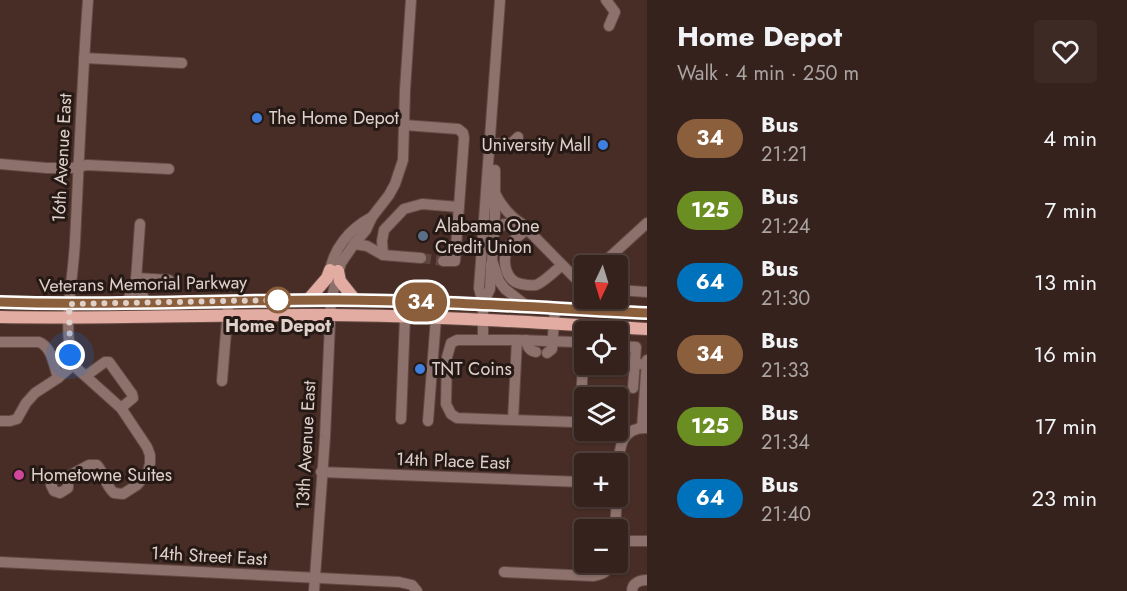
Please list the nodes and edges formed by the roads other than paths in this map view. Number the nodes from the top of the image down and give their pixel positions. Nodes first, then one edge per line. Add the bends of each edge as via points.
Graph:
1 (88, 0) edge
2 (411, 0) edge
3 (500, 0) edge
4 (606, 0) edge
5 (609, 26) dead end
6 (84, 58) junction
7 (182, 63) dead end
8 (404, 125) junction
9 (518, 137) dead end
10 (490, 144) junction
11 (0, 164) edge
12 (79, 167) junction
13 (169, 169) dead end
14 (495, 193) junction
15 (459, 207) junction
16 (490, 214) junction
17 (372, 217) junction
18 (512, 217) junction
19 (647, 223) edge
20 (140, 224) dead end
21 (525, 227) junction
22 (494, 232) junction
23 (354, 244) junction
24 (383, 255) junction
25 (612, 255) edge
26 (421, 258) tunnel mouth
27 (492, 260) junction
28 (443, 261) dead end
29 (562, 265) junction
30 (334, 271) junction
31 (574, 275) edge
32 (136, 279) junction
33 (169, 280) dead end
34 (628, 291) edge
35 (647, 292) edge
36 (308, 300) junction
37 (331, 300) junction
38 (355, 300) junction
39 (229, 301) junction
40 (0, 302) edge
41 (126, 303) junction
42 (147, 303) junction
43 (69, 304) junction
44 (483, 304) junction
45 (528, 307) junction
46 (555, 308) junction
47 (647, 313) edge
48 (228, 315) junction
49 (330, 315) junction
50 (0, 317) edge
51 (405, 317) junction
52 (69, 318) junction
53 (436, 318) junction
54 (482, 320) junction
55 (554, 324) junction
56 (570, 325) junction
57 (574, 326) edge
58 (628, 329) edge
59 (647, 329) edge
60 (483, 339) junction
61 (522, 340) junction
62 (0, 342) edge
63 (558, 342) junction
64 (647, 360) edge
65 (631, 361) edge
66 (73, 365) junction
67 (87, 375) junction
68 (58, 378) junction
69 (222, 381) dead end
70 (642, 388) edge
71 (121, 408) junction
72 (401, 419) dead end
73 (513, 420) junction
74 (0, 421) edge
75 (428, 421) dead end
76 (644, 428) edge
77 (620, 453) edge
78 (321, 472) junction
79 (67, 477) dead end
80 (574, 482) edge
81 (628, 541) edge
82 (647, 541) edge
83 (0, 562) edge
84 (504, 572) dead end
85 (605, 573) edge
86 (315, 578) junction
87 (647, 580) edge
88 (416, 589) edge
89 (314, 591) edge
90 (632, 591) edge

1 - 6 street, 16th Avenue East
2 - 8 street, 13th Avenue East
3 - 10 street
4 - 5 street via 615,12
6 - 7 street
6 - 12 street, 16th Avenue East
8 - 15 street via 458,129 463,133
8 - 17 street, 13th Avenue East via 401,170
9 - 10 street via 512,143
10 - 14 street
10 - 16 street
11 - 12 street
12 - 13 street
12 - 43 street, 16th Avenue East
14 - 16 street
14 - 18 street
15 - 24 street via 422,204 404,209 384,230
15 - 28 street via 455,261
16 - 18 street
16 - 22 street
16 - 44 street via 479,288
17 - 23 street, 13th Avenue East
17 - 30 street, 13th Avenue East via 345,238 335,253
18 - 21 street
19 - 25 street
20 - 32 street
21 - 22 street via 504,224
21 - 29 street
21 - 29 street via 507,250 508,276 516,283 536,285
22 - 27 street
23 - 24 street
23 - 30 street, 13th Avenue East
24 - 26 street
27 - 44 street via 490,289
27 - 45 street via 499,282
29 - 31 street
30 - 36 main road
30 - 37 street, 13th Avenue East
30 - 38 main road
32 - 33 street
32 - 41 street
32 - 42 street
34 - 35 street
36 - 37 main road, Veterans Memorial Parkway
36 - 39 main road, Veterans Memorial Parkway
37 - 38 main road, Veterans Memorial Parkway
37 - 49 street, 13th Avenue East
38 - 44 main road, Veterans Memorial Parkway
39 - 42 main road, Veterans Memorial Parkway
39 - 48 street
40 - 43 main road, Veterans Memorial Parkway
41 - 42 main road, Veterans Memorial Parkway
41 - 43 main road, Veterans Memorial Parkway
43 - 52 street, 16th Avenue East
44 - 45 main road, Veterans Memorial Parkway
44 - 54 street
45 - 46 main road, Veterans Memorial Parkway
46 - 47 main road, Veterans Memorial Parkway
46 - 55 street
48 - 49 main road, Veterans Memorial Parkway
48 - 52 main road, Veterans Memorial Parkway
48 - 69 street
49 - 51 main road, Veterans Memorial Parkway
49 - 78 street, 13th Avenue East
50 - 52 main road, Veterans Memorial Parkway
51 - 53 main road, Veterans Memorial Parkway
51 - 72 street
52 - 66 street, 16th Avenue East
53 - 54 main road, Veterans Memorial Parkway
53 - 75 street
54 - 55 main road, Veterans Memorial Parkway
54 - 60 street
55 - 56 main road, Veterans Memorial Parkway
55 - 63 street
56 - 57 main road, Veterans Memorial Parkway
56 - 63 street
58 - 59 main road, Veterans Memorial Parkway
60 - 61 street
60 - 73 street via 451,343 446,404 457,418
61 - 63 street
61 - 63 street via 532,351 542,353
61 - 73 street
62 - 68 street via 45,344
63 - 73 street via 575,342 584,348 580,417 573,422
64 - 65 street
65 - 70 street
65 - 70 street
66 - 67 street
66 - 68 street
67 - 71 street
67 - 71 street via 109,362 132,394 133,398
68 - 74 street via 35,393 17,419
70 - 76 street
71 - 79 street via 147,447 148,472 123,494 108,487 97,465
76 - 77 street via 627,434
78 - 80 street, 14th Place East
78 - 86 street, 13th Avenue East
81 - 82 street
83 - 86 street, 14th Street East
84 - 85 street via 593,576
86 - 88 street, 14th Street East via 399,582
86 - 89 street, 13th Avenue East
87 - 90 street via 635,583

